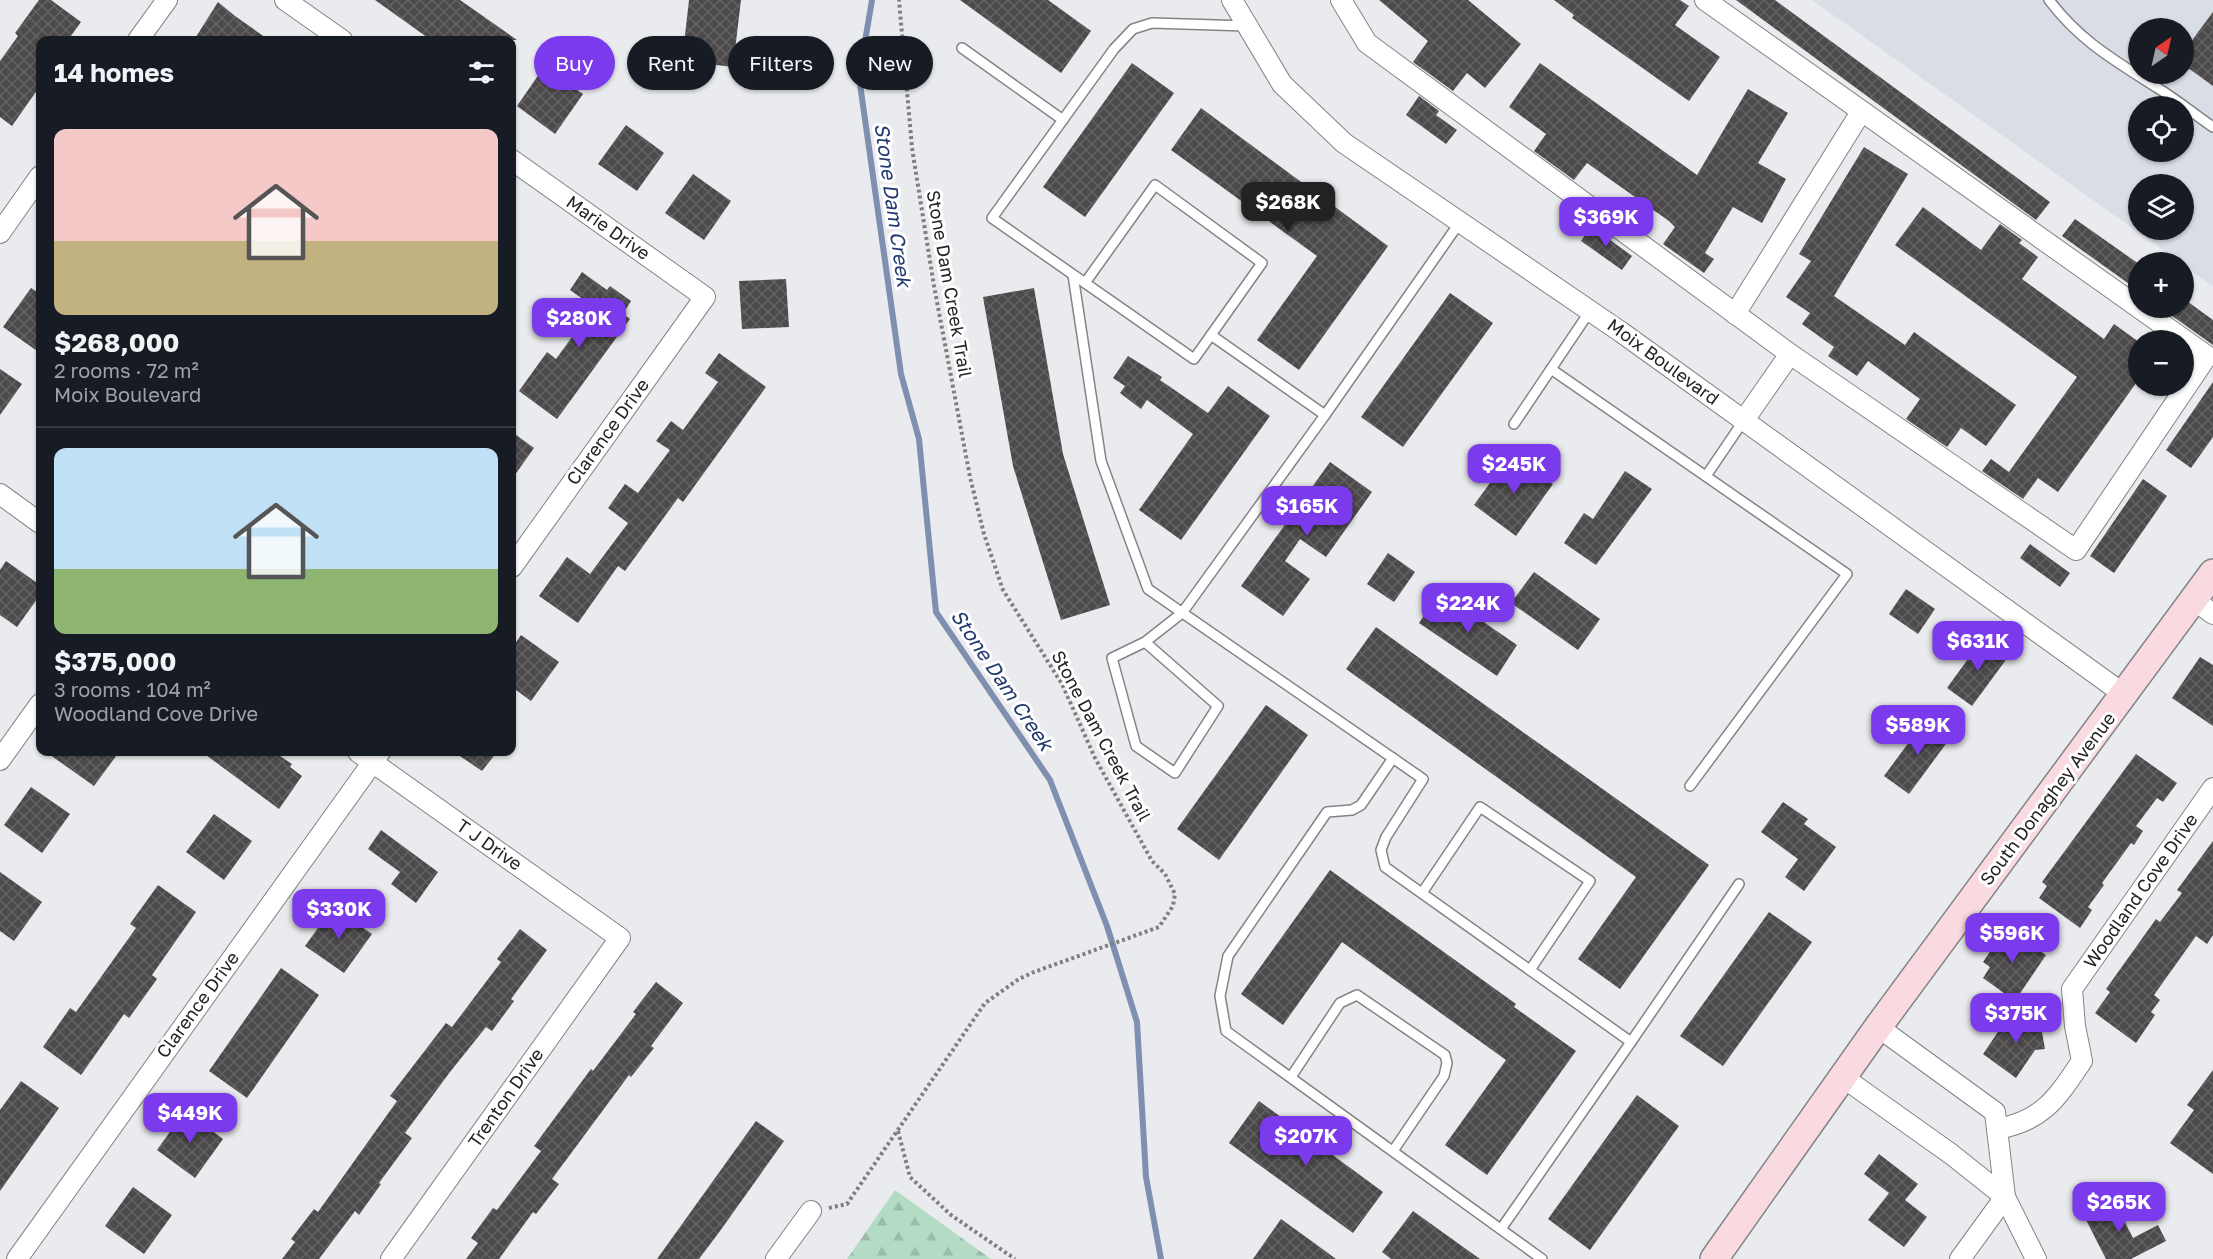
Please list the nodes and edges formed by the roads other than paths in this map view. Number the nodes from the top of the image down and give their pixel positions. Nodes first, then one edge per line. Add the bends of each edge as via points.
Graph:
1 (167, 0) edge
2 (285, 0) edge
3 (1232, 0) edge
4 (1341, 0) edge
5 (1705, 0) edge
6 (2053, 2) edge
7 (1247, 27) junction
8 (141, 36) edge
9 (336, 36) edge
10 (962, 48) dead end
11 (1862, 112) junction
12 (1063, 120) junction
13 (2213, 127) edge
14 (516, 163) edge
15 (36, 182) edge
16 (1460, 222) junction
17 (0, 233) edge
18 (1072, 275) junction
19 (1084, 283) junction
20 (705, 297) joint
21 (1590, 311) junction
22 (1735, 314) junction
23 (1211, 335) junction
24 (1790, 354) junction
25 (1551, 369) junction
26 (1325, 416) junction
27 (1744, 420) junction
28 (1514, 424) dead end
29 (1706, 476) junction
30 (0, 494) edge
31 (36, 521) edge
32 (516, 561) edge
33 (2213, 573) edge
34 (2204, 607) edge
35 (1182, 613) junction
36 (1145, 642) junction
37 (2125, 695) junction
38 (36, 710) edge
39 (369, 756) edge
40 (371, 756) edge
41 (1393, 758) junction
42 (0, 760) edge
43 (1690, 786) dead end
44 (2213, 788) edge
45 (1739, 884) dead end
46 (1422, 893) junction
47 (620, 938) joint
48 (1530, 970) junction
49 (1878, 1027) junction
50 (1631, 1042) junction
51 (1290, 1077) junction
52 (1844, 1078) junction
53 (1997, 1129) junction
54 (1393, 1151) junction
55 (2005, 1197) junction
56 (811, 1211) road end
57 (1501, 1229) junction
58 (17, 1259) edge
59 (391, 1259) edge
60 (776, 1259) edge
61 (1542, 1259) edge
62 (1714, 1259) edge
63 (1960, 1259) edge
64 (2036, 1259) edge

1 - 8 street
2 - 9 street
3 - 7 street, Moix Boulevard
4 - 22 street via 1367,43
5 - 11 street
6 - 13 lane via 2067,23 2099,52
7 - 12 lane via 1152,23 1133,29
7 - 16 street, Moix Boulevard via 1282,84 1344,143
10 - 12 lane
11 - 22 street
11 - 24 street via 2207,356 2076,550
12 - 18 lane via 992,218
14 - 20 street, Marie Drive
15 - 17 street
16 - 21 street, Moix Boulevard
16 - 26 lane
18 - 19 lane
18 - 35 lane via 1101,461 1148,589
19 - 23 lane via 1194,359
19 - 23 lane via 1155,185 1263,263
20 - 32 street, Clarence Drive
21 - 25 lane
21 - 27 street, Moix Boulevard
22 - 24 street
23 - 26 lane
24 - 27 street
25 - 28 lane
25 - 29 lane
26 - 35 lane
27 - 29 lane
27 - 37 street, Moix Boulevard
29 - 43 lane via 1847,574
30 - 31 street
33 - 34 street, South Donaghey Avenue
34 - 37 street, South Donaghey Avenue
35 - 36 lane
35 - 41 lane
36 - 36 lane via 1112,658 1136,746 1175,773 1218,706
37 - 49 street, South Donaghey Avenue
38 - 42 street
39 - 58 street, Clarence Drive
40 - 47 street, T J Drive
41 - 46 lane via 1423,779 1381,850 1385,867
41 - 51 lane via 1361,805 1352,810 1327,812 1228,956 1220,996 1226,1031
44 - 53 street, Woodland Cove Drive via 2072,989 2074,1026 2082,1061 2057,1099 2023,1124
45 - 50 lane
46 - 48 lane
46 - 48 lane via 1480,807 1590,881
47 - 59 street, Trenton Drive
48 - 50 lane
49 - 52 street, South Donaghey Avenue
49 - 53 street via 1995,1112
50 - 57 lane
51 - 54 lane
51 - 54 lane via 1340,1004 1350,996 1356,995 1421,1037 1445,1055 1444,1076
52 - 55 street
52 - 62 street, South Donaghey Avenue
53 - 55 street
54 - 57 lane
55 - 63 street
55 - 64 street
56 - 60 street
57 - 61 lane

